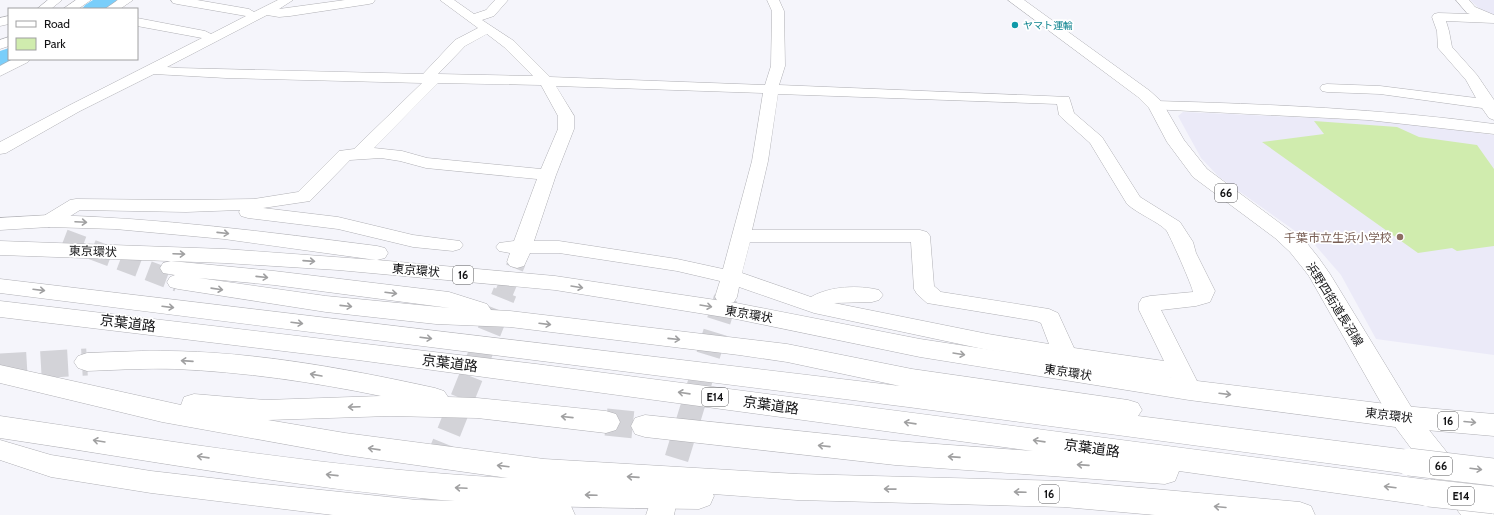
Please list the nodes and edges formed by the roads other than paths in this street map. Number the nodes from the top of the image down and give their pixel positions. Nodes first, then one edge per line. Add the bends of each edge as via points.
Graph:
1 (56, 0) edge
2 (85, 0) edge
3 (127, 0) edge
4 (177, 0) edge
5 (275, 0) edge
6 (287, 0) edge
7 (369, 0) edge
8 (446, 0) edge
9 (502, 0) edge
10 (772, 0) edge
11 (1015, 0) edge
12 (1462, 0) edge
13 (44, 8) edge
14 (71, 8) edge
15 (113, 8) edge
16 (265, 11) junction
17 (249, 13) junction
18 (472, 19) junction
19 (1492, 21) edge
20 (138, 22) edge
21 (487, 29) junction
22 (205, 35) junction
23 (21, 60) edge
24 (151, 69) junction
25 (0, 72) edge
26 (431, 78) junction
27 (546, 81) junction
28 (771, 89) junction
29 (1156, 106) junction
30 (1492, 108) edge
31 (1354, 113) junction
32 (1494, 129) edge
33 (0, 140) edge
34 (0, 149) edge
35 (359, 154) junction
36 (547, 175) junction
37 (186, 206) junction
38 (49, 221) junction
39 (0, 224) edge
40 (0, 233) edge
41 (742, 236) junction
42 (64, 239) tunnel mouth
43 (453, 244) dead end
44 (0, 248) edge
45 (0, 256) edge
46 (178, 282) tunnel mouth
47 (555, 283) junction
48 (0, 286) edge
49 (729, 287) junction
50 (872, 295) dead end
51 (814, 306) junction
52 (0, 309) edge
53 (510, 320) junction
54 (1065, 355) junction
55 (87, 362) tunnel mouth
56 (0, 374) edge
57 (31, 381) junction
58 (1185, 381) junction
59 (477, 408) junction
60 (1403, 417) junction
61 (606, 422) tunnel mouth
62 (1494, 425) edge
63 (645, 426) tunnel mouth
64 (0, 427) edge
65 (0, 450) edge
66 (1348, 453) junction
67 (1494, 472) edge
68 (1304, 476) junction
69 (797, 487) junction
70 (1494, 500) edge
71 (419, 509) edge
72 (561, 515) edge
73 (1300, 515) edge
74 (1479, 515) edge

1 - 13 street
2 - 14 street
3 - 15 street
4 - 17 street
5 - 17 street
6 - 16 street
7 - 16 street via 279,13
8 - 18 street
9 - 18 street via 490,13
10 - 28 street via 778,11 778,66
11 - 29 main road, 浜野四街道長沼線 / 66 via 1129,83
12 - 19 street via 1471,10
16 - 24 street
17 - 22 street
18 - 21 street
19 - 30 street via 1438,17 1445,48 1472,78
20 - 22 street
21 - 26 street via 460,43
21 - 27 street via 509,44
22 - 33 street
23 - 25 street
24 - 26 street via 226,74
24 - 34 street
26 - 27 street
26 - 35 street
27 - 28 street
27 - 36 street via 566,116 566,129
28 - 41 street via 760,161
28 - 58 street via 1064,100 1067,115 1096,140 1133,200 1173,226 1183,242 1204,291 1202,297 1150,303 1150,310
29 - 31 street
29 - 60 main road, 浜野四街道長沼線 / 66 via 1176,142 1200,173 1282,234 1298,247 1310,262
30 - 31 street via 1380,90 1327,88
31 - 32 street
35 - 36 street via 395,155 426,163
35 - 37 street via 345,155 304,197 254,204
36 - 49 street via 516,251 559,247 620,255 677,265
37 - 38 street via 76,204
37 - 43 street via 338,223 413,241
38 - 39 main road
38 -> 47 main road via 115,223 312,243
40 - 42 main road via 25,233
41 - 49 street
41 - 54 street via 920,236 924,289 929,294 935,298 1041,314 1050,318
44 -> 47 main road, 東京環状 / 16 via 338,263
45 -> 53 main road via 197,270 366,289 449,300
46 -> 53 main road via 334,305 436,316
47 -> 58 main road, 東京環状 / 16 via 736,311 920,348
48 -> 66 main road, 京葉道路 / E14
49 - 51 street
50 - 51 street via 833,295 822,298
51 - 54 street
68 -> 52 main road, 京葉道路 / E14 via 595,381
53 -> 66 main road via 787,353 912,379 1289,434
54 - 58 street via 1120,364
59 -> 55 main road via 400,389 256,366 174,360
56 - 57 main road, 16
59 -> 57 main road via 390,406 265,410 166,402 82,384
69 -> 57 main road, 16 via 544,471 440,458 162,412
58 -> 60 main road, 東京環状 / 16
61 -> 59 main road
60 -> 62 main road, 東京環状 / 16
60 - 74 main road, 浜野四街道長沼線 / 66
68 -> 63 main road via 1249,479 895,453
69 -> 64 main road via 747,496 590,495 441,487 289,470
65 - 71 street via 51,466 151,482
66 -> 67 main road, 京葉道路 / E14, bridge
70 -> 68 main road, 京葉道路 / E14, bridge
73 -> 69 main road, 16 via 1064,494
71 - 72 street

